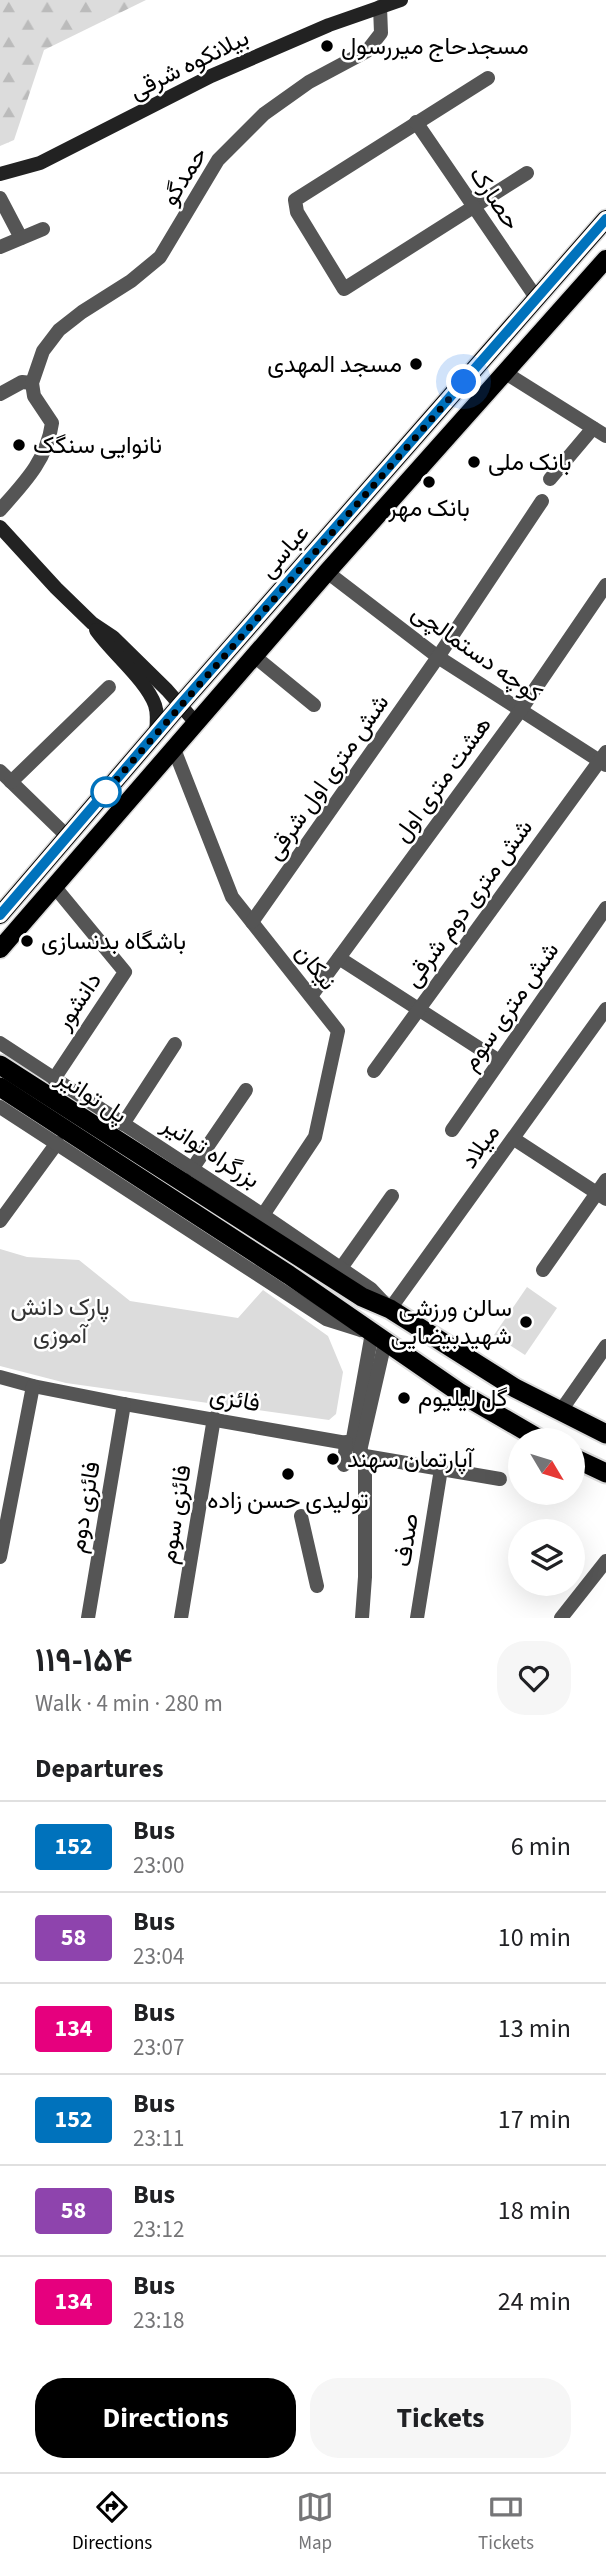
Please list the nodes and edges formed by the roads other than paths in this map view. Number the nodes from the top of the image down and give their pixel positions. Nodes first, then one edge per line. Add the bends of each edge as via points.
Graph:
1 (401, 0) edge
2 (380, 7) junction
3 (488, 78) dead end
4 (416, 122) junction
5 (527, 173) dead end
6 (0, 174) edge
7 (0, 198) edge
8 (473, 206) junction
9 (606, 219) edge
10 (43, 229) dead end
11 (21, 238) junction
12 (0, 247) edge
13 (606, 260) edge
14 (537, 299) junction
15 (504, 372) junction
16 (32, 383) junction
17 (0, 394) edge
18 (593, 428) junction
19 (606, 436) edge
20 (550, 479) dead end
21 (542, 501) dead end
22 (0, 510) edge
23 (0, 527) edge
24 (327, 572) junction
25 (606, 585) edge
26 (92, 623) junction
27 (254, 656) junction
28 (438, 657) junction
29 (109, 687) dead end
30 (180, 705) junction
31 (314, 705) dead end
32 (520, 711) junction
33 (196, 723) junction
34 (156, 732) junction
35 (174, 749) junction
36 (604, 759) edge
37 (0, 771) edge
38 (11, 782) junction
39 (68, 837) junction
40 (54, 886) junction
41 (606, 908) edge
42 (0, 915) edge
43 (252, 922) junction
44 (0, 949) edge
45 (339, 958) junction
46 (311, 996) junction
47 (606, 1009) edge
48 (419, 1010) junction
49 (175, 1044) dead end
50 (2, 1052) edge
51 (499, 1061) junction
52 (374, 1071) dead end
53 (54, 1079) junction
54 (0, 1087) edge
55 (246, 1090) dead end
56 (0, 1107) edge
57 (123, 1124) junction
58 (452, 1130) dead end
59 (514, 1139) junction
60 (57, 1143) junction
61 (192, 1169) junction
62 (606, 1180) edge
63 (392, 1196) dead end
64 (602, 1196) edge
65 (263, 1215) junction
66 (0, 1221) edge
67 (295, 1267) junction
68 (341, 1268) junction
69 (542, 1270) dead end
70 (390, 1309) junction
71 (379, 1338) junction
72 (606, 1346) edge
73 (0, 1377) edge
74 (33, 1386) junction
75 (124, 1405) junction
76 (560, 1412) junction
77 (214, 1418) junction
78 (520, 1428) edge
79 (606, 1434) edge
80 (356, 1448) junction
81 (585, 1463) edge
82 (344, 1465) dead end
83 (441, 1469) junction
84 (606, 1473) edge
85 (500, 1479) dead end
86 (301, 1516) dead end
87 (0, 1557) edge
88 (606, 1561) edge
89 (317, 1586) dead end
90 (565, 1613) edge
91 (88, 1618) edge
92 (181, 1618) edge
93 (362, 1618) edge
94 (417, 1618) edge
95 (582, 1618) edge

1 - 2 main road, بیلانکوه شرقی
2 - 6 main road, بیلانکوه شرقی via 211,76 40,163
2 - 16 street, حمدگو via 381,33 367,51 309,82 264,114 218,160 160,257 59,330 43,351
3 - 4 street
4 - 8 street, حصارک
4 - 8 street via 295,200 297,212 344,289
5 - 8 street
7 - 11 street
8 - 14 street, حصارک
9 - 14 main road, عباسى
10 - 11 street
11 - 12 street
13 - 15 main road, عباسى
14 - 30 main road, عباسى
15 - 18 street
15 - 24 main road, عباسى
16 - 17 street via 22,382
16 - 22 street via 34,396 52,424 50,438 42,460
18 - 19 street
18 - 20 street
21 - 28 street, شش متری اول شرقی
23 - 26 main road
24 - 27 main road, عباسى
24 - 28 street, کوچه دستمالچی
25 - 32 street, هشت متری اول
26 - 30 main road via 113,637
26 - 34 main road via 152,697
27 - 31 street
27 - 33 main road, عباسى
28 - 32 street, کوچه دستمالچی
28 - 43 street, شش متری اول شرقی
29 - 38 street
30 - 33 main road
30 - 34 main road, عباسى
32 - 36 street, کوچه دستمالچی
32 - 45 street, هشت متری اول
33 - 35 main road, عباسى
34 - 39 main road, عباسى
35 - 40 main road, عباسى
35 - 43 street, نیکان via 232,897
36 - 48 street, شش متری دوم شرقی
37 - 38 street
38 - 39 street
39 - 42 main road, عباسى
40 - 44 main road, عباسى
40 - 53 street, دانشور via 125,972
41 - 51 street, شش متری سوم
43 - 46 street, نیکان
45 - 46 street, هشت متری اول
45 - 48 street
46 - 65 street, نیکان via 338,1031 315,1137
47 - 59 street, میلاد
48 - 51 street
48 - 52 street, شش متری دوم شرقی
49 - 57 street
50 - 53 street, بزرگراه توانیر
50 - 67 highway, پل توانیر
51 - 58 street, شش متری سوم
53 - 57 street, بزرگراه توانیر
54 - 67 highway, پل توانیر
55 - 61 street
56 - 60 street
57 - 61 street, بزرگراه توانیر
59 - 64 street
59 - 70 street, میلاد
60 - 66 street
60 - 71 street via 326,1319
61 - 65 street, بزرگراه توانیر
62 - 64 street
63 - 68 street
64 - 69 street
65 - 68 street, بزرگراه توانیر
67 - 70 highway, بزرگراه توانیر
67 - 71 highway
68 - 70 street, بزرگراه توانیر
70 - 76 highway, بزرگراه توانیر
71 - 78 highway
71 - 80 street
72 - 76 street
73 - 74 street, فائزی
74 - 75 street, فائزی
74 - 87 street
75 - 77 street, فائزی
75 - 91 street, فائزی دوم
76 - 79 highway, بزرگراه توانیر
77 - 80 street, فائزی
77 - 92 street, فائزی سوم
80 - 82 street
80 - 83 street, فائزی
80 - 93 street via 365,1577
81 - 84 highway
83 - 85 street, فائزی
83 - 94 street, صدف
86 - 89 street
88 - 90 street
90 - 95 street

